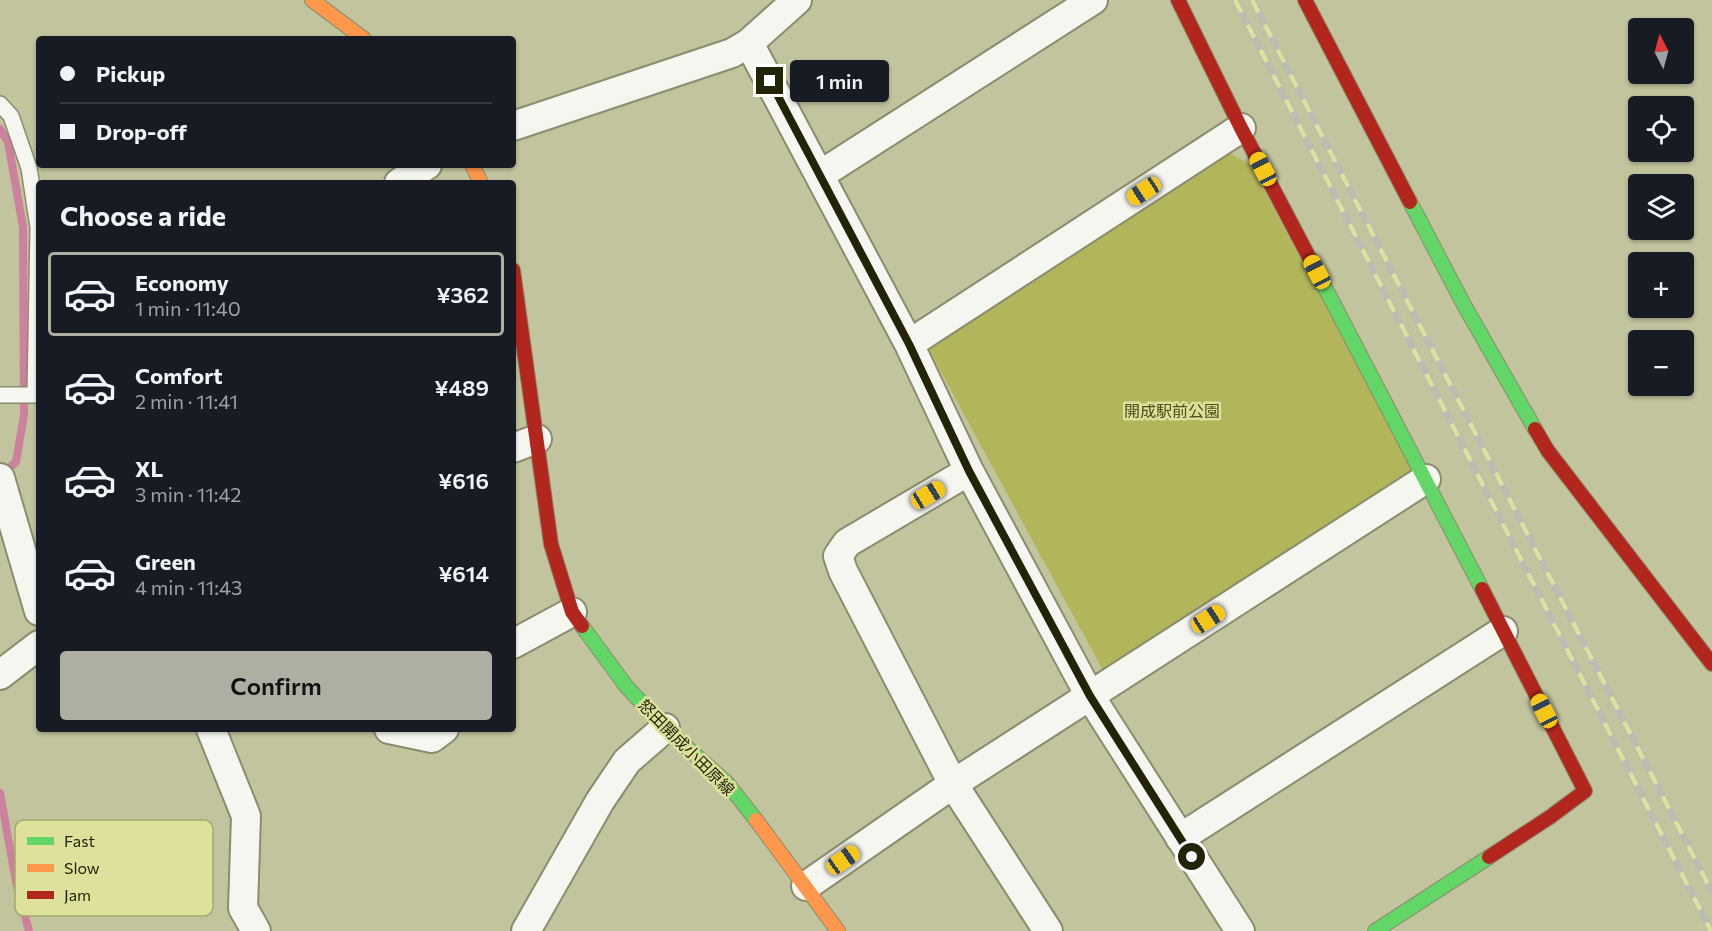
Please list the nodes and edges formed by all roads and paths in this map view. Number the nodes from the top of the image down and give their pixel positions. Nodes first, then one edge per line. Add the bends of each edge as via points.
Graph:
1 (312, 0) edge
2 (797, 0) edge
3 (1093, 0) edge
4 (1178, 0) edge
5 (1305, 0) edge
6 (360, 36) edge
7 (749, 43) junction
8 (0, 104) edge
9 (516, 125) edge
10 (1241, 128) junction
11 (422, 168) edge
12 (820, 175) junction
13 (404, 180) edge
14 (36, 214) edge
15 (516, 313) edge
16 (909, 344) junction
17 (0, 395) edge
18 (36, 395) edge
19 (525, 443) edge
20 (969, 471) junction
21 (0, 478) edge
22 (1426, 479) junction
23 (36, 601) edge
24 (572, 612) junction
25 (1503, 631) junction
26 (516, 642) edge
27 (36, 647) edge
28 (1712, 664) edge
29 (0, 675) edge
30 (1090, 696) junction
31 (665, 728) junction
32 (212, 732) edge
33 (403, 732) edge
34 (440, 732) edge
35 (953, 784) junction
36 (1180, 838) junction
37 (806, 886) junction
38 (256, 931) edge
39 (526, 931) edge
40 (838, 931) edge
41 (1048, 931) edge
42 (1240, 931) edge
43 (1375, 931) edge

1 - 6 street
2 - 7 street
3 - 12 street
4 - 10 street
5 - 28 street via 1464,305 1548,452
7 - 9 street via 732,53
7 - 12 street
8 - 14 lane via 12,116 29,168
10 - 16 street
10 - 22 street
11 - 13 street
12 - 16 street
15 - 19 street, 怒田開成小田原線
16 - 20 street
17 - 18 lane
19 - 24 street, 怒田開成小田原線
20 - 30 street
20 - 35 street via 847,543 838,556
21 - 23 street
22 - 25 street
22 - 30 street
24 - 26 street
24 - 31 street, 怒田開成小田原線 via 627,686
25 - 36 street
25 - 43 street via 1585,791 1550,818
27 - 29 street
30 - 35 street
30 - 36 street
31 - 37 street, 怒田開成小田原線 via 727,783
31 - 39 street via 627,760
32 - 38 street via 246,816 243,908
33 - 34 street via 432,738
35 - 37 street
35 - 41 street
36 - 42 street
37 - 40 street, 怒田開成小田原線

